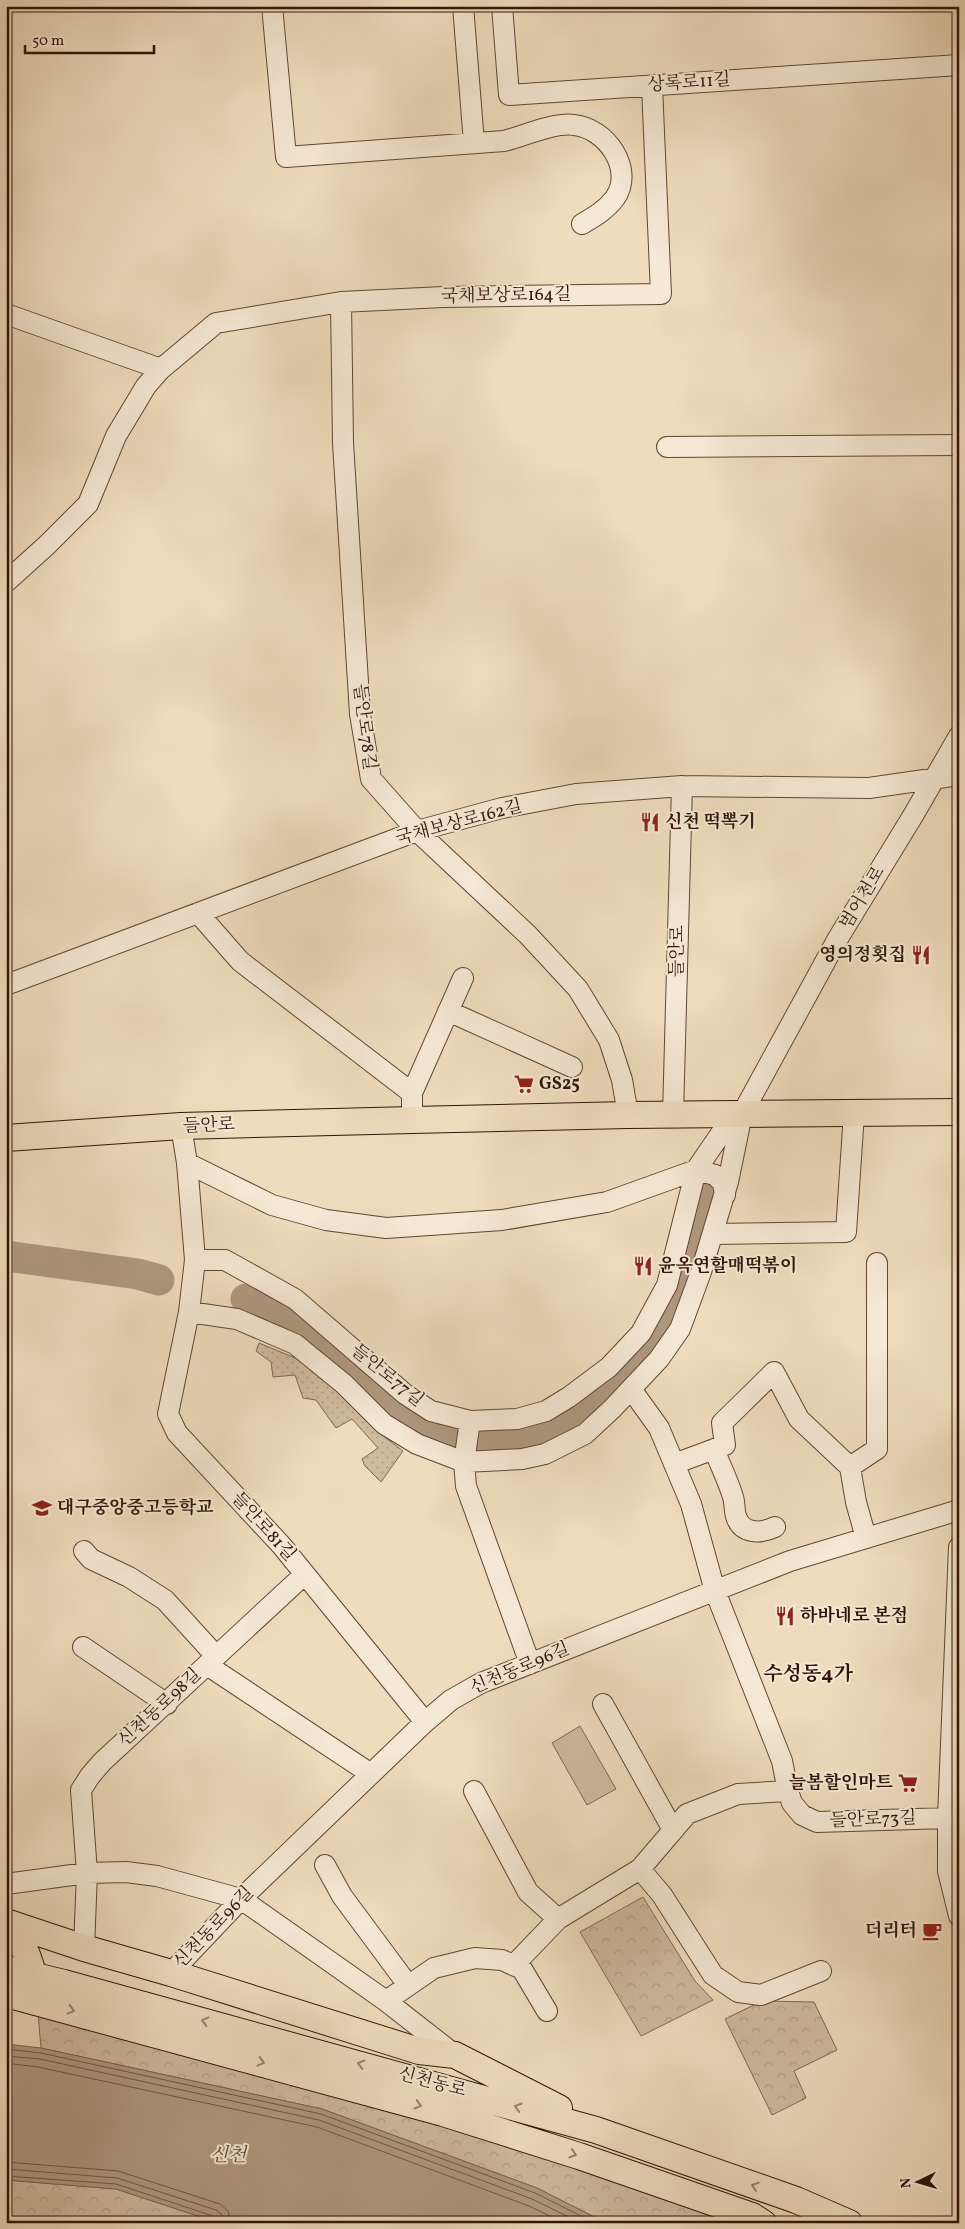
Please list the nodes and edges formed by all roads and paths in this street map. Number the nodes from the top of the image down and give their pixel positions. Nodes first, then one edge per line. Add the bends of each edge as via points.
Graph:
1 (272, 6) edge
2 (463, 6) edge
3 (502, 6) edge
4 (959, 65) edge
5 (652, 86) junction
6 (474, 143) junction
7 (582, 224) dead end
8 (341, 302) junction
9 (6, 314) edge
10 (161, 369) junction
11 (959, 445) edge
12 (667, 447) dead end
13 (6, 582) edge
14 (959, 736) edge
15 (959, 775) edge
16 (935, 778) junction
17 (682, 786) junction
18 (416, 831) junction
19 (198, 913) junction
20 (463, 978) dead end
21 (6, 985) edge
22 (448, 1010) junction
23 (572, 1067) dead end
24 (412, 1093) junction
25 (854, 1112) junction
26 (959, 1112) edge
27 (628, 1114) junction
28 (742, 1114) junction
29 (674, 1115) junction
30 (412, 1120) junction
31 (181, 1126) junction
32 (6, 1138) edge
33 (187, 1164) junction
34 (696, 1170) junction
35 (724, 1195) junction
36 (713, 1234) junction
37 (194, 1256) junction
38 (877, 1263) dead end
39 (189, 1312) junction
40 (631, 1389) junction
41 (470, 1422) junction
42 (714, 1449) junction
43 (464, 1462) junction
44 (674, 1464) junction
45 (850, 1467) junction
46 (959, 1510) edge
47 (775, 1527) dead end
48 (866, 1538) junction
49 (959, 1547) edge
50 (84, 1550) dead end
51 (304, 1574) junction
52 (715, 1591) junction
53 (83, 1647) dead end
54 (212, 1660) junction
55 (530, 1664) junction
56 (167, 1704) junction
57 (603, 1704) dead end
58 (424, 1722) junction
59 (371, 1774) junction
60 (474, 1791) dead end
61 (788, 1792) junction
62 (948, 1818) junction
63 (673, 1830) junction
64 (325, 1865) dead end
65 (640, 1869) junction
66 (87, 1873) junction
67 (6, 1884) edge
68 (241, 1899) junction
69 (959, 1916) edge
70 (558, 1919) junction
71 (6, 1922) edge
72 (6, 1933) edge
73 (84, 1948) junction
74 (514, 1965) junction
75 (6, 1969) edge
76 (821, 1971) dead end
77 (171, 1973) junction
78 (33, 1975) junction
79 (408, 1986) junction
80 (6, 1994) edge
81 (386, 2001) junction
82 (43, 2003) junction
83 (547, 2011) dead end
84 (455, 2055) junction
85 (596, 2130) junction
86 (796, 2200) junction
87 (763, 2223) edge
88 (827, 2223) edge
89 (850, 2223) edge

1 - 6 street via 286,157
2 - 6 street
3 - 5 street, 상록로11길 via 509,95
4 - 5 street, 상록로11길
5 - 8 street, 국채보상로164길 via 661,294
6 - 7 street via 528,136 556,125 575,124 592,130 607,142 619,159 622,179 615,198 598,215
8 - 10 street, 국채보상로164길 via 216,323
8 - 18 street, 들안로78길 via 344,443 360,714 370,779
9 - 10 street
10 - 13 street, 국채보상로164길 via 146,386 116,436 88,504 48,546
11 - 12 street
14 - 16 street, 범어천로
15 - 16 street
16 - 17 street, 국채보상로162길 via 868,788
16 - 28 street, 범어천로 via 837,940
17 - 18 street, 국채보상로162길 via 576,794 502,808
17 - 29 street, 들안로
18 - 19 street, 국채보상로162길
18 - 27 street, 들안로78길 via 528,935 578,989 609,1040 622,1080
19 - 21 street, 국채보상로162길
19 - 24 street via 240,961
20 - 22 street
22 - 23 street
22 - 24 street
24 - 30 street
25 - 26 main road, 들안로
25 - 28 main road, 들안로
25 - 36 street via 846,1232
27 - 29 main road, 들안로
27 - 30 main road, 들안로
28 - 29 main road, 들안로
28 - 34 street, 들안로77길 via 724,1129
28 - 35 street
30 - 31 main road, 들안로
31 - 32 main road, 들안로
31 - 33 street
33 - 34 street via 272,1205 326,1220 386,1228 502,1220 607,1202
33 - 37 street
34 - 35 street via 715,1175 723,1183
34 - 41 street, 들안로77길 via 667,1285 641,1333 609,1367 546,1411 517,1419
35 - 36 street
36 - 40 street via 680,1329 659,1359
37 - 39 street, 들안로81길
37 - 41 street, 들안로77길 via 225,1260 274,1286 295,1299 405,1394 431,1411
38 - 45 street via 878,1449
39 - 43 street via 237,1319 295,1344 344,1384 384,1424 417,1444
39 - 51 street, 들안로81길 via 168,1414 177,1433
40 - 43 street via 585,1434 545,1454 522,1459
40 - 44 street, 들안로73길 via 659,1428
41 - 43 street
42 - 44 street
42 - 45 street via 725,1445 722,1423 774,1372 799,1419
42 - 47 street via 734,1499 738,1522 752,1532
43 - 55 street via 466,1486
44 - 52 street, 들안로73길 via 690,1504
45 - 48 street
46 - 48 street, 신천동로96길
48 - 52 street, 신천동로96길 via 790,1561
49 - 62 street
50 - 54 street via 91,1559 129,1577 165,1600
51 - 54 street, 신천동로98길
51 - 58 street, 들안로81길
52 - 55 street, 신천동로96길
52 - 61 street, 들안로73길 via 782,1761
53 - 56 street
54 - 56 street, 신천동로98길
54 - 59 street
55 - 58 street, 신천동로96길 via 481,1683 451,1700
56 - 66 street, 신천동로98길 via 102,1762 81,1790
57 - 63 street
58 - 59 street, 신천동로96길
59 - 68 street, 신천동로96길
60 - 70 street via 528,1892
61 - 62 street, 들안로73길 via 802,1815 817,1822
61 - 63 street via 738,1794 687,1814
62 - 69 street via 948,1871
63 - 65 street
64 - 79 street via 342,1896
65 - 70 street
65 - 76 street via 662,1895 713,1974 738,1992 760,1995
66 - 67 street
66 - 68 street via 126,1872 157,1876
66 - 73 street, 신천동로98길
68 - 77 street, 신천동로96길
68 - 81 street
70 - 74 street
71 - 73 main road
72 - 78 main road via 16,1937 26,1950
73 - 77 main road
74 - 79 street via 502,1960 475,1958 434,1968
74 - 83 street via 522,1969
75 - 78 main road, 신천동로
77 - 84 main road via 419,2051
78 - 82 main road
85 -> 78 main road, 신천동로
79 - 81 street
80 - 82 main road, 신천동로
81 - 84 street
82 -> 87 main road, 신천동로 via 443,2112 752,2216
84 - 85 main road via 531,2092
86 -> 85 main road, 신천동로
86 - 88 main road
86 - 89 main road, 신천동로

